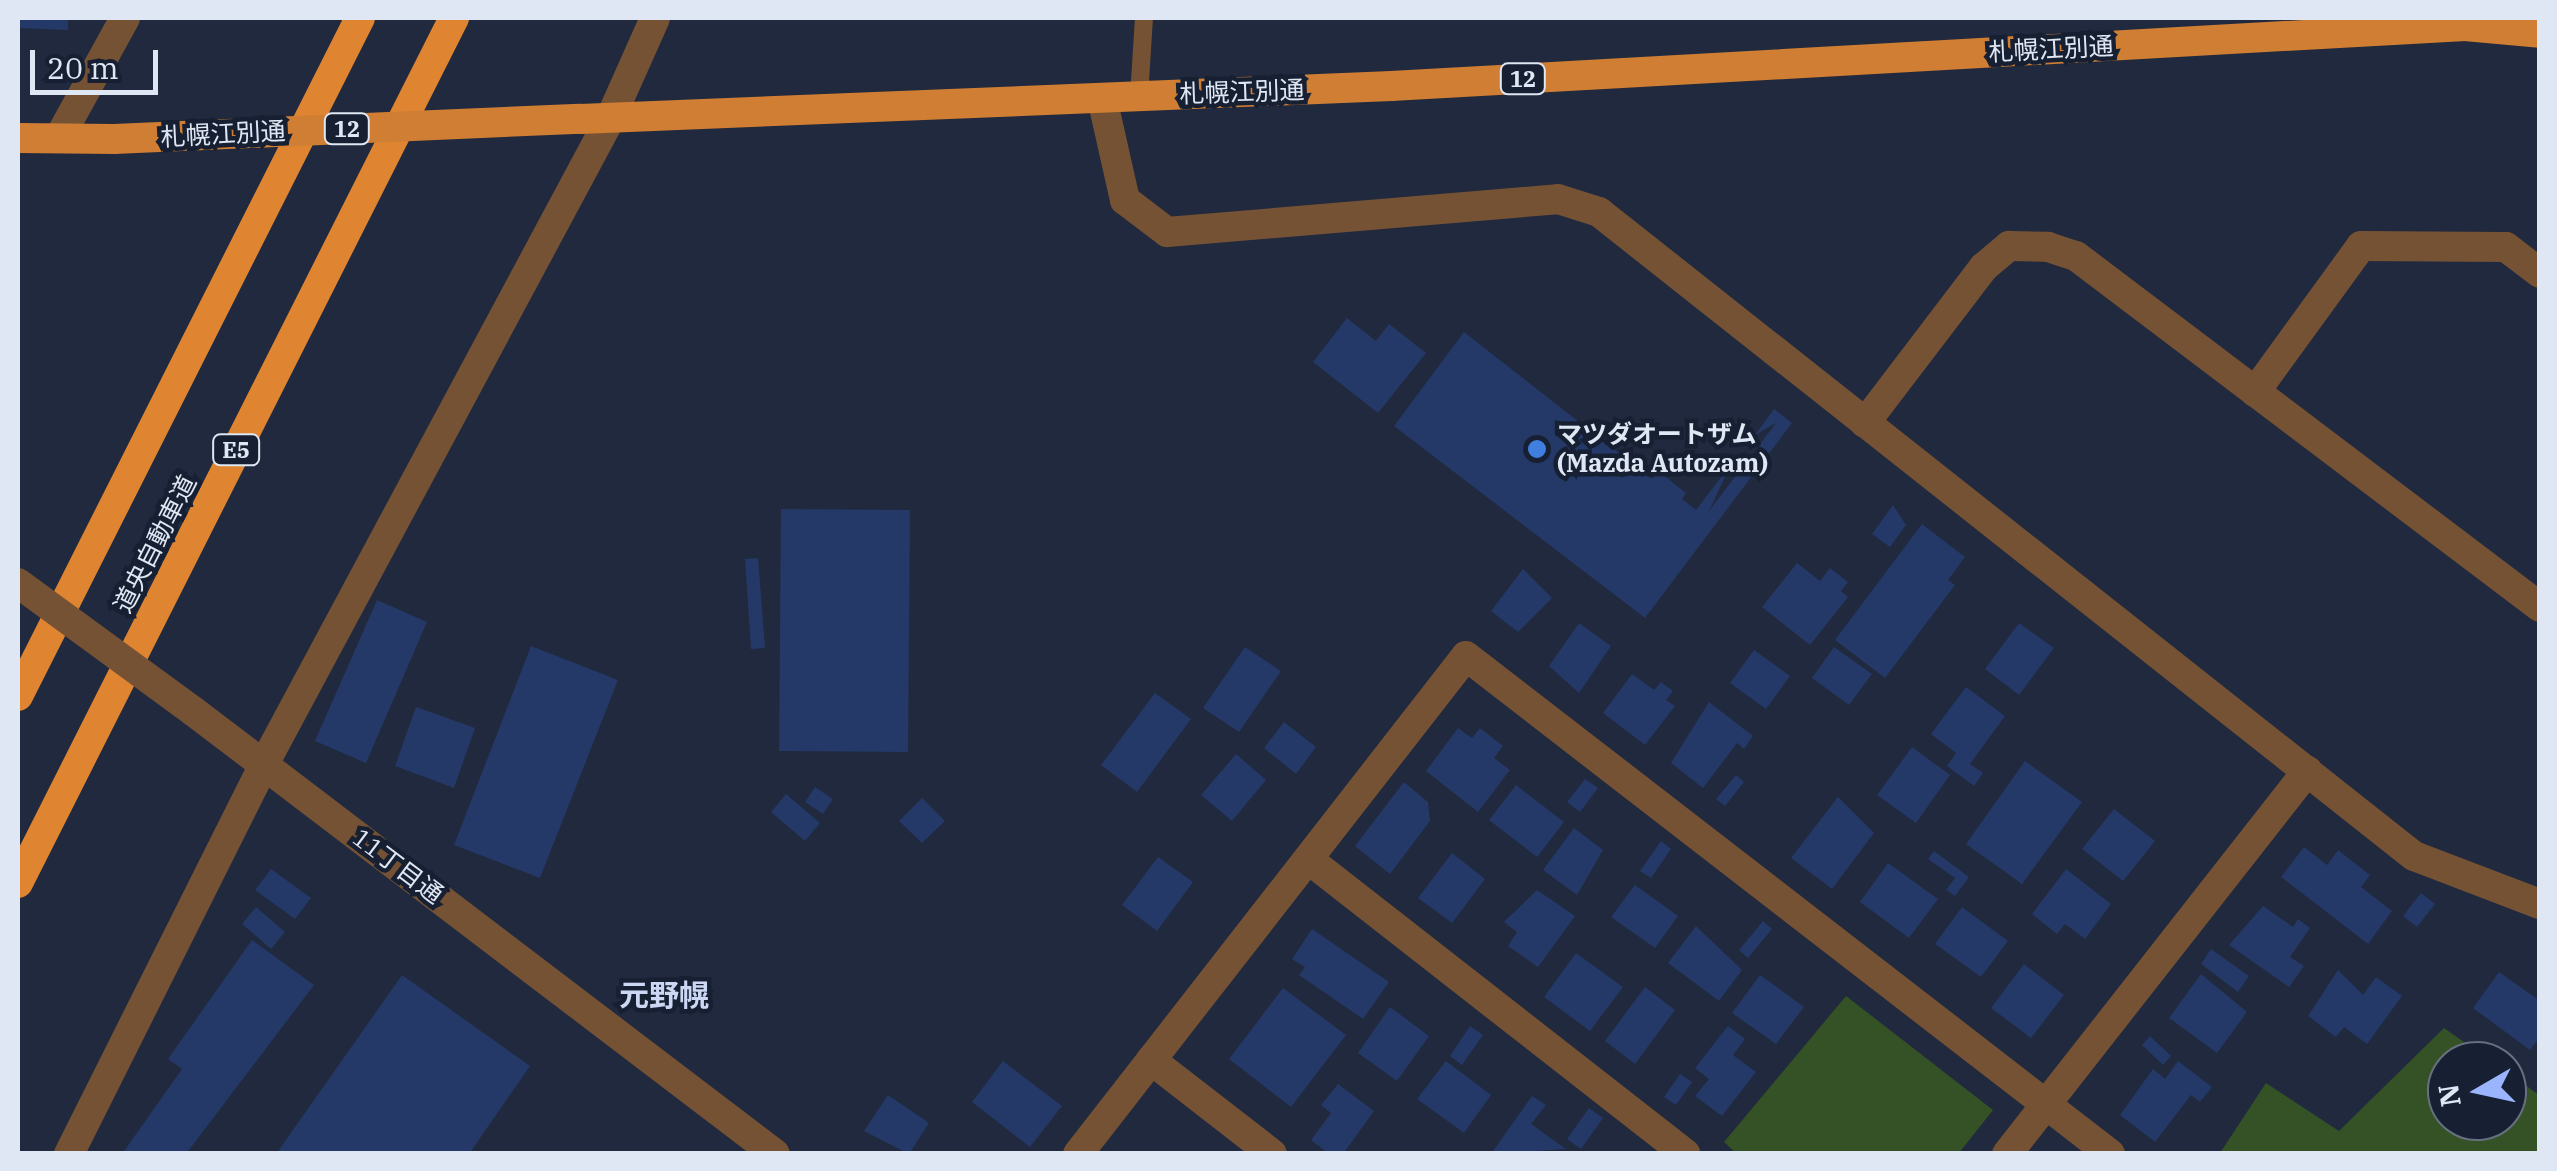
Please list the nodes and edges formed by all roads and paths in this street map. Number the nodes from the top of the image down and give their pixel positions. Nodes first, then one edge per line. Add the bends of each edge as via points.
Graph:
1 (125, 18) edge
2 (360, 18) edge
3 (454, 18) edge
4 (655, 18) edge
5 (1144, 18) edge
6 (2503, 18) edge
7 (2466, 26) junction
8 (2540, 33) edge
9 (1139, 96) junction
10 (1102, 98) junction
11 (611, 117) junction
12 (18, 138) edge
13 (59, 138) junction
14 (2540, 273) edge
15 (2255, 392) junction
16 (1865, 423) junction
17 (18, 583) edge
18 (2540, 608) edge
19 (18, 696) edge
20 (264, 764) junction
21 (2307, 771) junction
22 (1308, 859) junction
23 (18, 883) edge
24 (2540, 904) edge
25 (1151, 1060) junction
26 (2049, 1100) junction
27 (69, 1154) edge
28 (775, 1154) edge
29 (1078, 1154) edge
30 (1272, 1154) edge
31 (1685, 1154) edge
32 (2007, 1154) edge
33 (2110, 1154) edge

1 - 13 street
2 - 19 highway
3 - 23 highway, 道央自動車道 / E5
4 - 11 street
5 - 9 lane
6 - 7 highway, 札幌江別通 / 12
7 - 8 highway, 札幌江別通 / 12
7 - 9 highway, 札幌江別通 / 12
9 - 10 highway, 札幌江別通 / 12
10 - 11 highway, 札幌江別通 / 12
10 - 16 street via 1125,200 1167,232 1558,199 1599,212
11 - 13 highway, 札幌江別通 / 12, bridge
11 - 20 street
12 - 13 highway, 札幌江別通 / 12
14 - 15 street via 2506,247 2361,246
15 - 16 street via 2076,256 2009,246 1984,266
15 - 18 street
16 - 21 street
17 - 20 street, 11丁目通, bridge
20 - 27 street
20 - 28 street, 11丁目通
21 - 24 street via 2414,856
21 - 26 street
22 - 25 street
22 - 26 street via 1466,656
22 - 31 street
25 - 29 street
25 - 30 street
26 - 32 street
26 - 33 street

